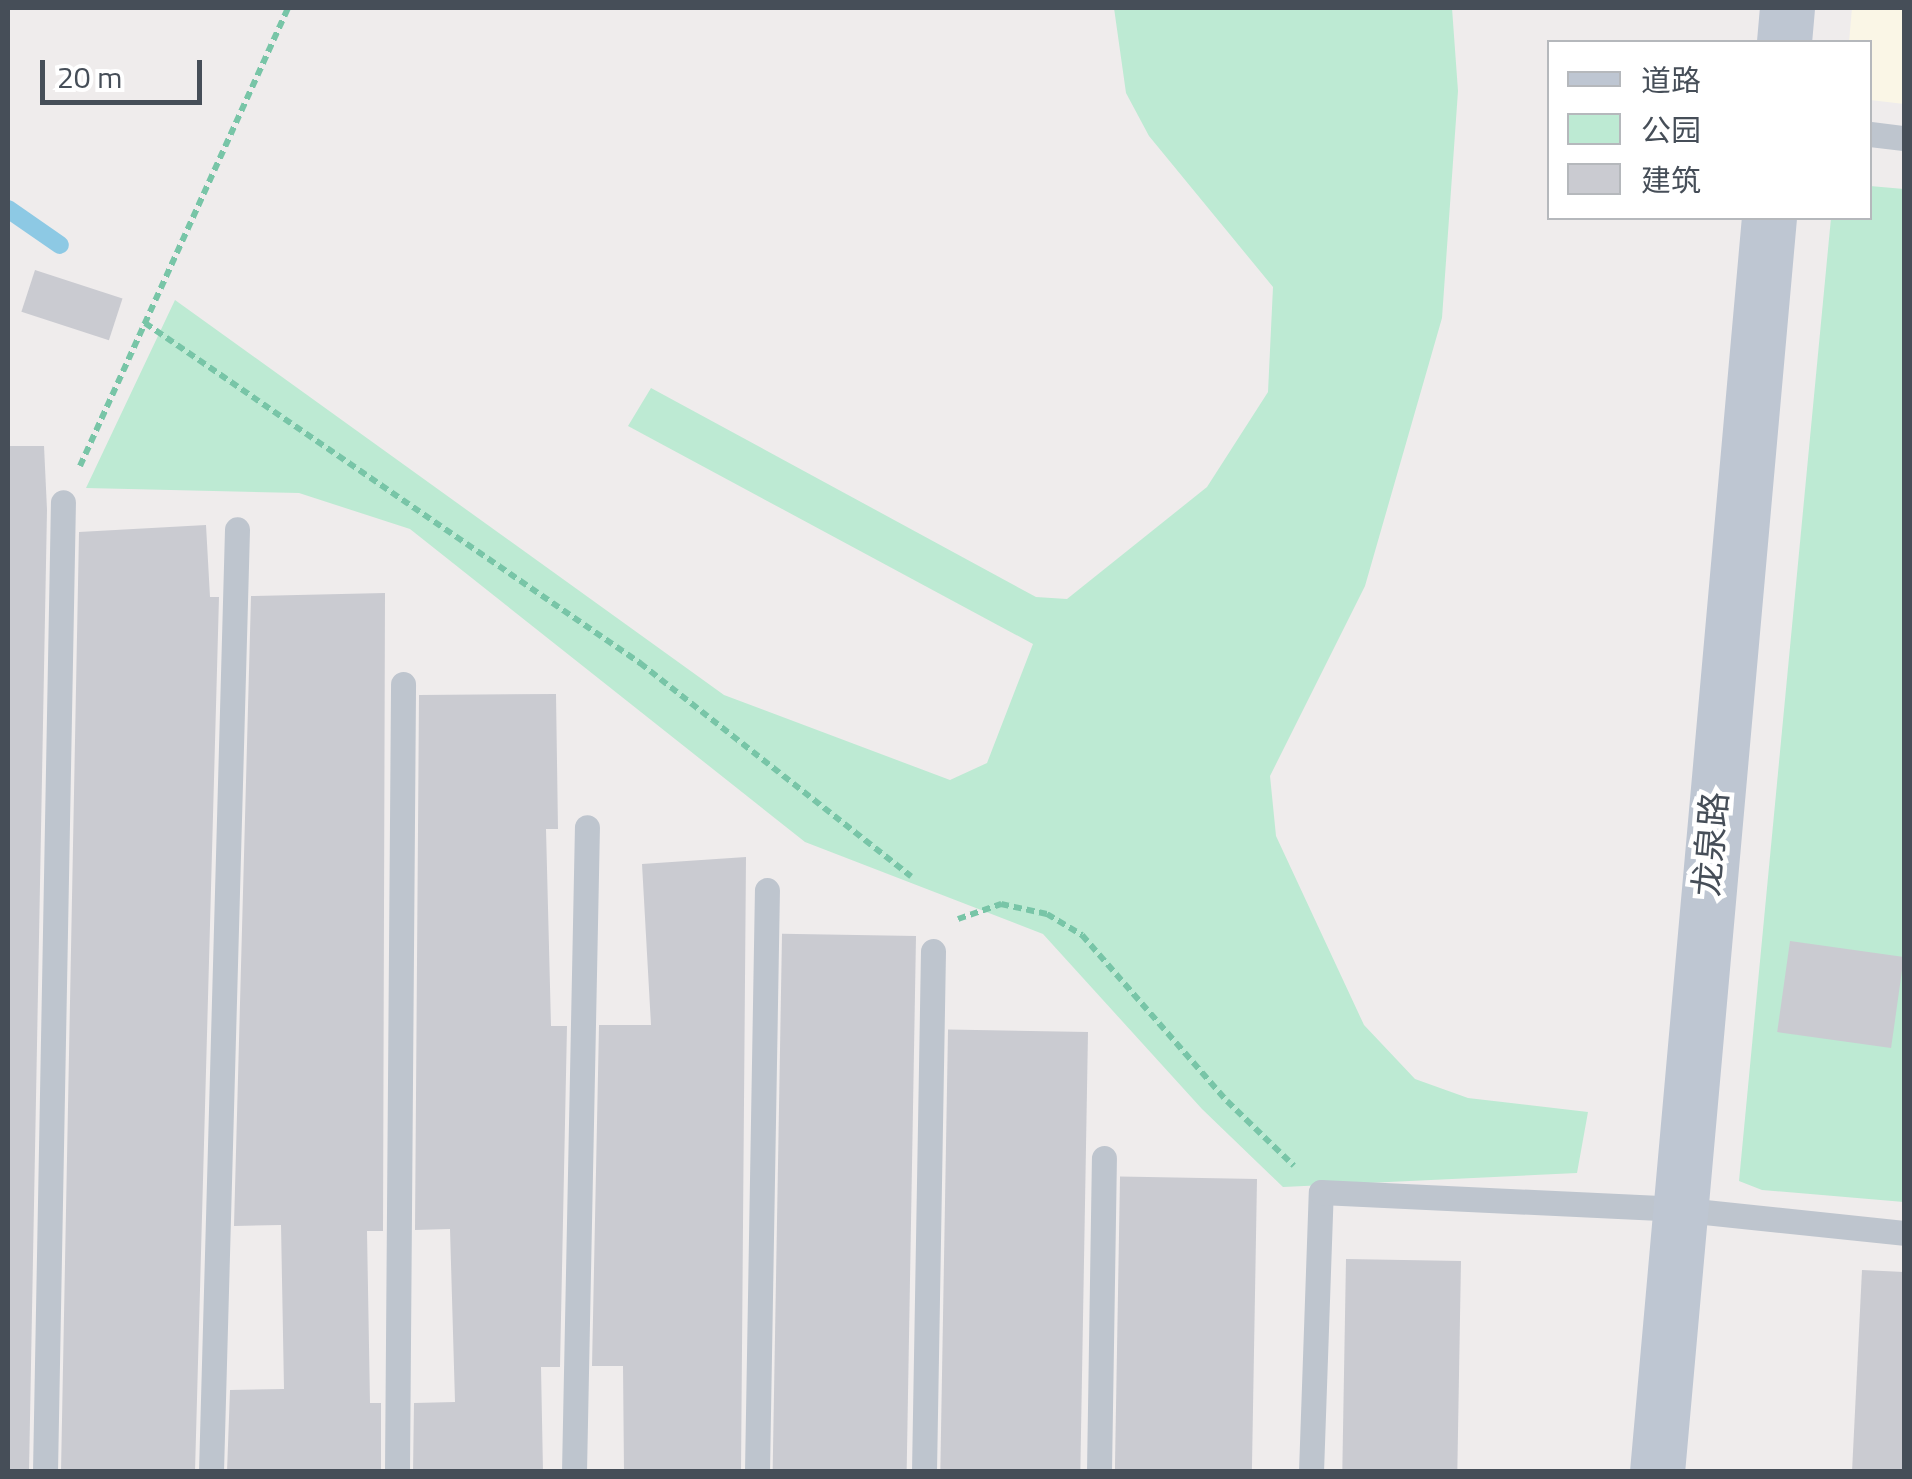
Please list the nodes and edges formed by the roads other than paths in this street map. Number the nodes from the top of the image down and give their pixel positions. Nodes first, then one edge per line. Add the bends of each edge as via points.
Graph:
1 (1787, 8) edge
2 (1784, 40) edge
3 (1872, 134) edge
4 (1904, 138) edge
5 (1769, 220) edge
6 (64, 502) road end
7 (238, 529) dead end
8 (402, 684) dead end
9 (587, 827) dead end
10 (768, 890) dead end
11 (933, 951) road end
12 (1104, 1158) dead end
13 (1676, 1209) junction
14 (1904, 1233) edge
15 (45, 1472) edge
16 (211, 1472) edge
17 (397, 1472) edge
18 (574, 1472) edge
19 (757, 1472) edge
20 (924, 1472) edge
21 (1099, 1472) edge
22 (1312, 1472) edge
23 (1658, 1472) edge

1 - 2 street
3 - 4 lane
5 - 13 street, 龙泉路
6 - 15 lane
7 - 16 lane
8 - 17 lane
9 - 18 lane
10 - 19 lane
11 - 20 lane
12 - 21 lane
13 - 14 lane
13 - 22 lane via 1320,1192
13 - 23 street, 龙泉路

